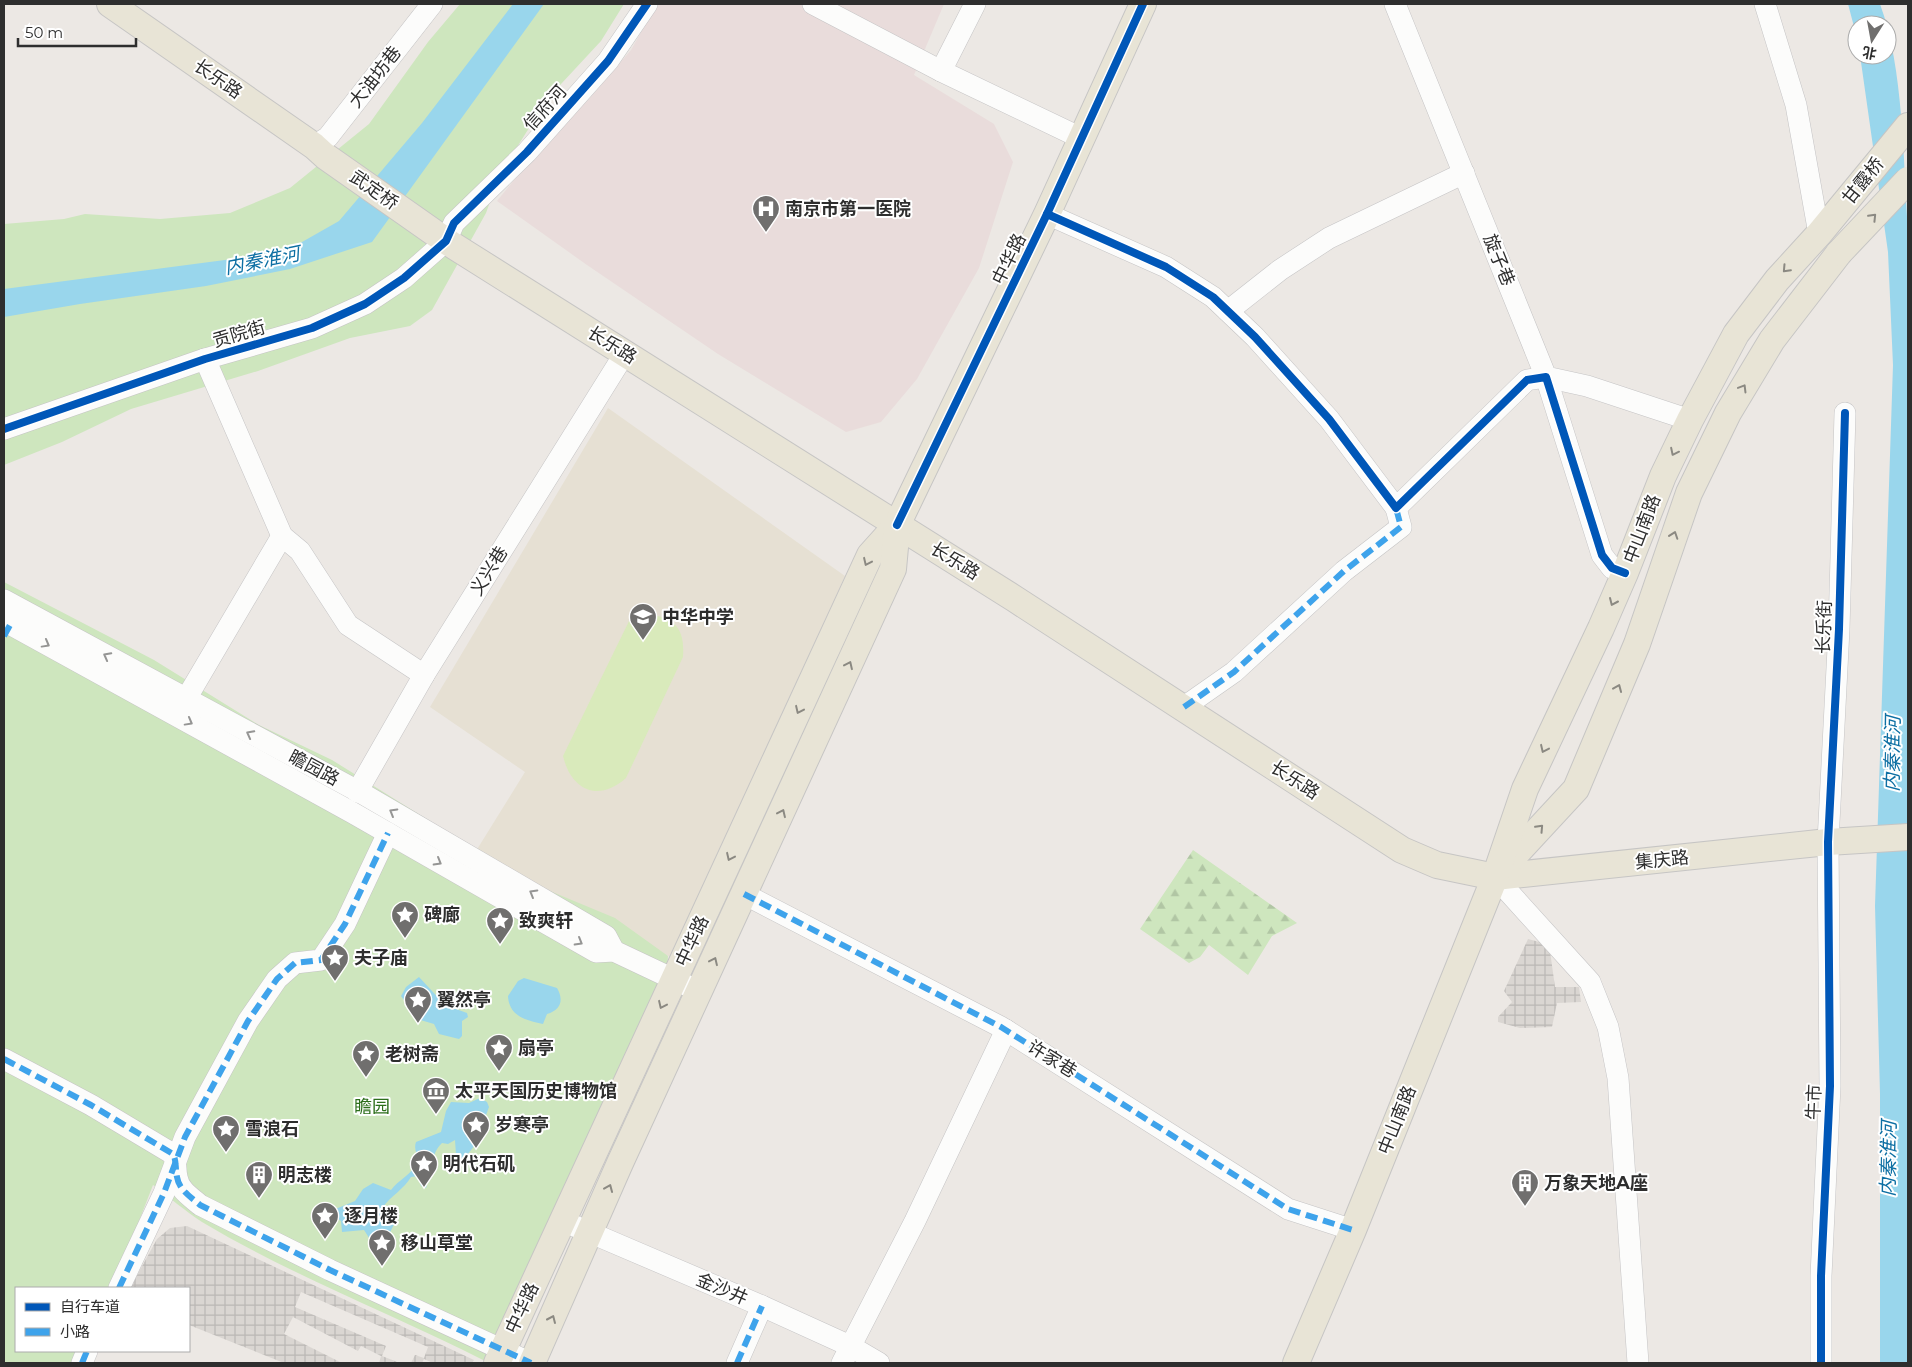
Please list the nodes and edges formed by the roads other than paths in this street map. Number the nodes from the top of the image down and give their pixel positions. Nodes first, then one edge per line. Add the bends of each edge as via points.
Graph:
1 (110, 4) edge
2 (432, 4) edge
3 (647, 4) edge
4 (813, 4) edge
5 (975, 4) edge
6 (1143, 4) edge
7 (1395, 4) edge
8 (1765, 4) edge
9 (941, 71) junction
10 (1907, 127) edge
11 (1081, 138) junction
12 (319, 151) junction
13 (1464, 173) junction
14 (1908, 180) edge
15 (1047, 214) junction
16 (422, 224) joint
17 (450, 232) junction
18 (1820, 234) junction
19 (1839, 252) joint
20 (1228, 311) junction
21 (625, 353) junction
22 (206, 359) junction
23 (1546, 377) junction
24 (1845, 413) dead end
25 (1690, 420) junction
26 (4, 429) edge
27 (1396, 508) junction
28 (897, 525) junction
29 (282, 536) junction
30 (1625, 573) junction
31 (4, 600) edge
32 (6, 627) edge
33 (424, 675) junction
34 (186, 699) junction
35 (1184, 707) junction
36 (333, 790) junction
37 (360, 793) junction
38 (353, 813) junction
39 (388, 833) junction
40 (1908, 837) edge
41 (1828, 842) junction
42 (1495, 876) junction
43 (744, 894) junction
44 (614, 950) junction
45 (699, 992) junction
46 (1006, 1030) junction
47 (4, 1059) edge
48 (176, 1161) junction
49 (563, 1221) junction
50 (1354, 1230) junction
51 (590, 1232) junction
52 (119, 1287) edge
53 (762, 1306) junction
54 (846, 1354) edge
55 (497, 1363) edge
56 (532, 1363) edge
57 (737, 1363) edge
58 (879, 1363) edge
59 (1296, 1363) edge
60 (1638, 1363) edge
61 (1821, 1363) edge

1 - 12 main road, 长乐路
2 - 12 street, 大油坊巷
3 - 17 street, 信府河 via 608,61
4 - 9 street
5 - 9 street
6 - 11 main road, 中华路
7 - 13 street, 旋子巷
8 - 18 street via 1796,105
9 - 11 street
10 - 18 main road, 甘露桥
11 - 15 main road, 中华路
12 - 16 main road, 武定桥
13 - 20 street via 1329,238 1280,270
13 - 23 street, 旋子巷
19 -> 14 main road, 甘露桥, bridge
15 - 20 street via 1166,266 1213,297
15 - 28 main road, 中华路
16 - 17 main road, 长乐路
17 - 21 main road, 长乐路
17 - 22 street, 贡院街 via 404,278 364,304 312,328
18 -> 25 main road, 中山南路 via 1777,280 1736,334
42 -> 19 main road, 中山南路 via 1576,789 1637,644 1689,493 1728,413 1772,340
20 - 27 street via 1329,419
21 - 28 main road, 长乐路
21 - 33 street, 义兴巷
22 - 26 street, 贡院街
22 - 29 street
23 - 25 street via 1587,386
23 - 27 street via 1527,380
23 - 30 street, 旋子巷 via 1602,555 1612,568
24 - 41 street, 长乐街 via 1839,629
25 -> 30 main road, 中山南路 via 1662,476
27 - 35 street via 1401,527 1344,571 1234,672
28 - 35 main road, 长乐路
43 -> 28 main road, 中华路 via 893,569
28 -> 49 main road, 中华路 via 870,555
29 - 33 street via 300,552 348,625
29 - 34 street
30 -> 42 main road, 中山南路 via 1525,789
34 -> 31 street, 瞻园路
32 -> 36 street, 瞻园路
33 - 37 street, 义兴巷
36 -> 34 street, 瞻园路
35 - 42 main road, 长乐路 via 1402,850 1437,865
36 - 37 street, 瞻园路
36 - 38 street, 瞻园路
37 - 38 street, 义兴巷 via 348,799 347,806
44 -> 37 street, 瞻园路 via 606,936
38 - 39 street, 瞻园路
39 -> 44 street, 瞻园路 via 596,952
39 - 48 street via 345,924 321,960 295,963 277,979 248,1021 185,1137
40 - 41 main road, 集庆路
41 - 42 main road, 集庆路
41 - 61 street, 牛市 via 1830,1086 1821,1276
42 - 50 main road, 中山南路
42 - 60 street via 1590,982 1608,1026 1618,1078
45 -> 43 main road, 中华路
43 - 46 street, 许家巷
44 - 45 street, 瞻园路
51 -> 45 main road, 中华路
46 - 50 street, 许家巷 via 1288,1209
46 - 54 street via 915,1221
47 - 48 street via 91,1105 173,1154
48 - 52 street
48 - 56 street via 177,1179 184,1192 200,1205 330,1270
49 - 51 street, 金沙井
49 - 55 main road, 中华路
50 - 59 main road, 中山南路
51 - 53 street, 金沙井
56 -> 51 main road, 中华路
53 - 54 street, 金沙井
53 - 57 street
54 - 58 street, 金沙井

